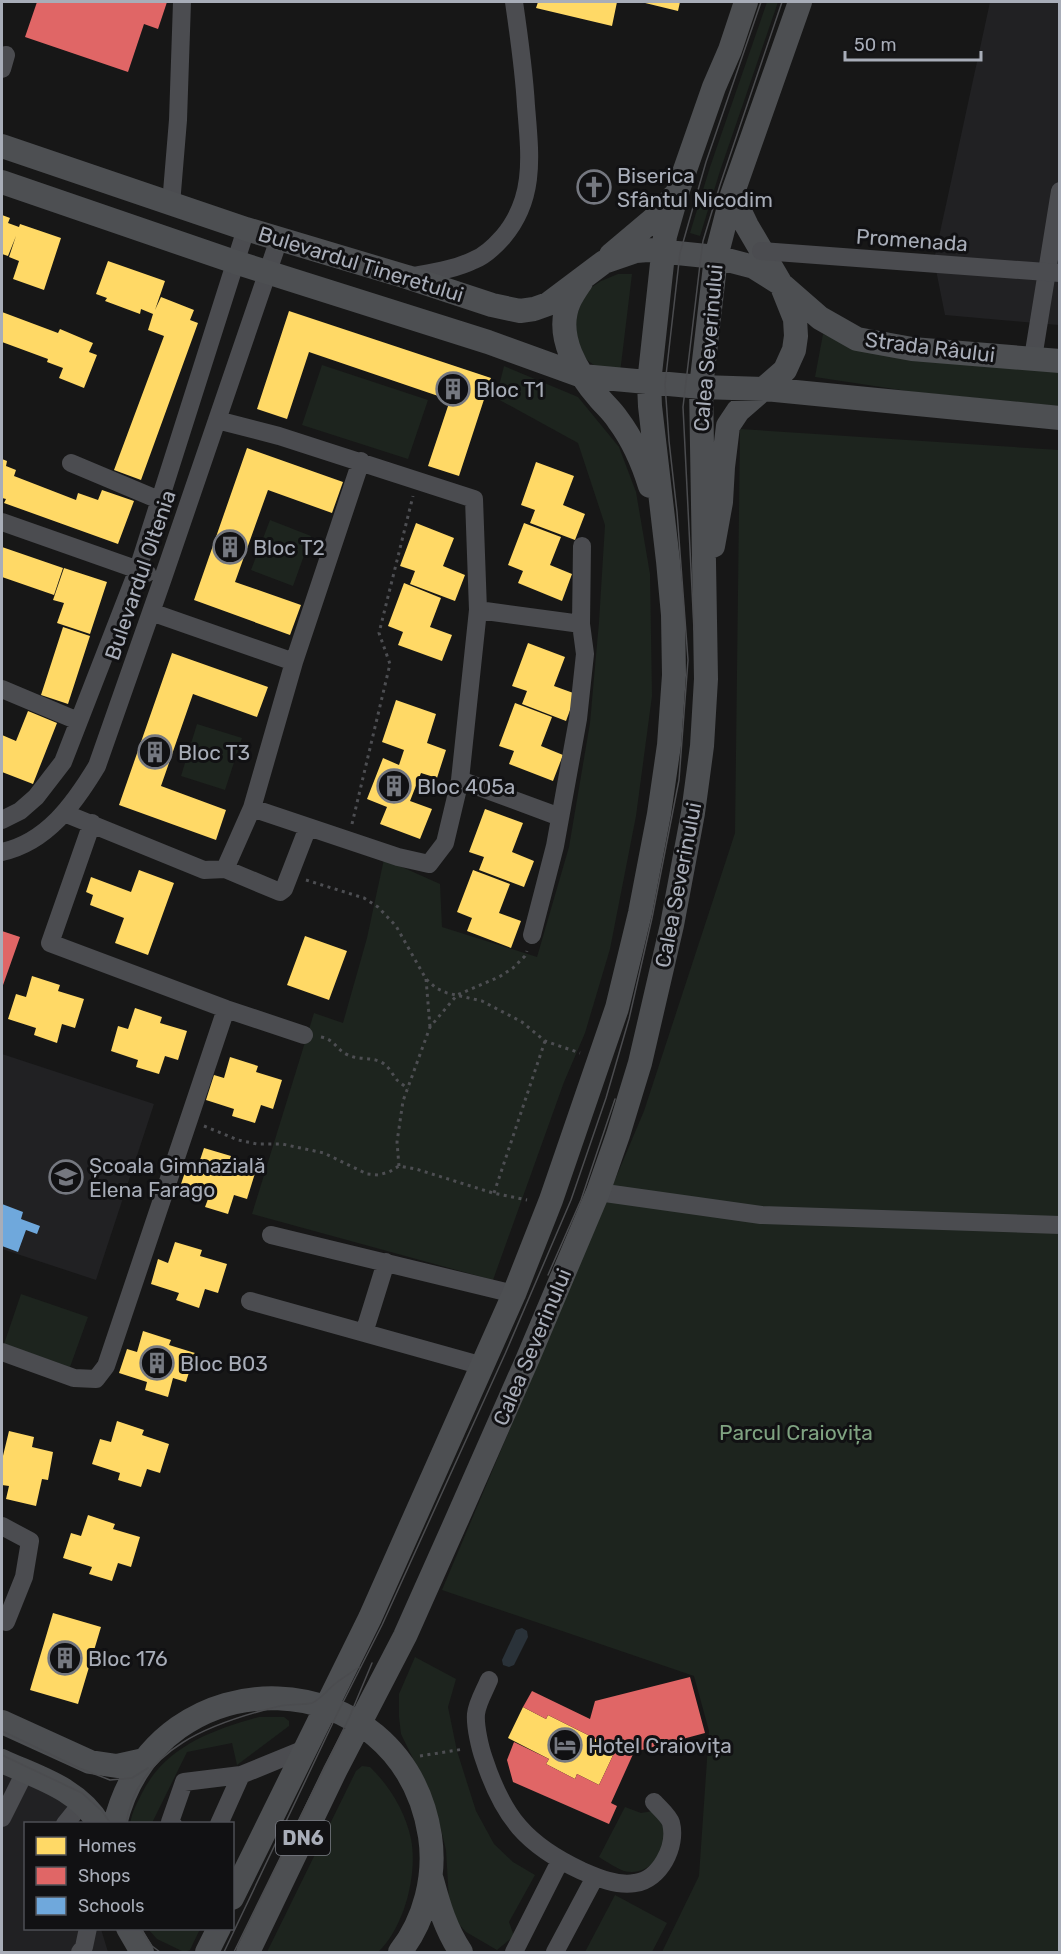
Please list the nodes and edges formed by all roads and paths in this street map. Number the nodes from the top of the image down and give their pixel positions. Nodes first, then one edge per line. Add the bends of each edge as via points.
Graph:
1 (182, 2) edge
2 (514, 2) edge
3 (746, 2) edge
4 (800, 2) edge
5 (2, 146) edge
6 (2, 182) edge
7 (679, 187) junction
8 (1059, 191) edge
9 (732, 195) junction
10 (171, 204) junction
11 (246, 229) junction
12 (279, 239) junction
13 (761, 251) junction
14 (664, 252) junction
15 (716, 258) junction
16 (235, 262) junction
17 (604, 262) junction
18 (267, 272) junction
19 (1059, 273) edge
20 (407, 277) junction
21 (584, 277) junction
22 (781, 284) junction
23 (1033, 358) junction
24 (1059, 361) edge
25 (582, 376) junction
26 (650, 382) junction
27 (701, 387) junction
28 (765, 389) junction
29 (1059, 418) edge
30 (217, 420) junction
31 (361, 461) junction
32 (71, 463) dead end
33 (417, 479) junction
34 (159, 500) junction
35 (2, 522) edge
36 (663, 525) junction
37 (582, 546) dead end
38 (138, 569) junction
39 (163, 578) junction
40 (705, 593) junction
41 (478, 610) junction
42 (151, 612) junction
43 (581, 624) junction
44 (294, 662) junction
45 (2, 689) edge
46 (78, 721) junction
47 (460, 780) junction
48 (252, 808) junction
49 (64, 813) junction
50 (560, 817) junction
51 (2, 820) edge
52 (92, 823) junction
53 (308, 827) junction
54 (349, 840) junction
55 (2, 852) edge
56 (225, 869) junction
57 (290, 874) junction
58 (532, 935) joint
59 (426, 979) junction
60 (458, 995) junction
61 (226, 1009) junction
62 (430, 1027) junction
63 (304, 1035) dead end
64 (545, 1041) junction
65 (339, 1047) dead end
66 (600, 1061) junction
67 (408, 1089) junction
68 (189, 1119) junction
69 (399, 1166) junction
70 (598, 1192) junction
71 (494, 1193) junction
72 (528, 1200) dead end
73 (1059, 1226) edge
74 (271, 1235) dead end
75 (386, 1262) junction
76 (514, 1294) junction
77 (250, 1301) dead end
78 (364, 1333) junction
79 (2, 1352) edge
80 (483, 1366) junction
81 (2, 1526) edge
82 (6, 1622) dead end
83 (489, 1680) dead end
84 (327, 1707) junction
85 (2, 1722) edge
86 (360, 1724) junction
87 (480, 1747) junction
88 (307, 1748) junction
89 (394, 1754) junction
90 (144, 1760) junction
91 (2, 1761) edge
92 (25, 1772) junction
93 (241, 1775) junction
94 (654, 1802) dead end
95 (82, 1803) junction
96 (2, 1818) edge
97 (67, 1822) edge
98 (97, 1822) edge
99 (116, 1822) edge
100 (170, 1822) edge
101 (220, 1822) edge
102 (560, 1861) junction
103 (238, 1871) edge
104 (431, 1875) junction
105 (595, 1876) junction
106 (234, 1889) edge
107 (88, 1930) edge
108 (129, 1930) edge
109 (218, 1930) edge
110 (80, 1953) edge
111 (142, 1953) edge
112 (207, 1953) edge
113 (248, 1953) edge
114 (400, 1953) edge
115 (460, 1953) edge
116 (513, 1953) edge
117 (555, 1953) edge

1 - 10 street
2 - 20 street via 530,148 529,178 522,207 496,245 475,260
3 - 7 main road, Calea Severinului / DN6
4 - 9 main road, Calea Severinului / DN6
5 - 10 main road, Bulevardul Tineretului
6 - 16 main road, Bulevardul Tineretului
7 - 14 main road, Calea Severinului / DN6
7 - 17 main road via 662,212
8 - 23 street
9 - 13 main road
9 - 15 main road, Calea Severinului / DN6
10 - 11 main road, Bulevardul Tineretului
11 - 12 main road, Bulevardul Tineretului
11 - 16 street, Bulevardul Oltenia
12 - 18 street, Bulevardul Oltenia
12 - 20 main road, Bulevardul Tineretului
13 - 19 street, Promenada, bridge
13 - 22 main road
14 - 15 main road, Bulevardul Tineretului
14 - 17 main road, Bulevardul Tineretului via 648,250
14 - 26 main road, Calea Severinului / DN6
15 - 22 main road, Strada Râului via 754,267
15 - 27 main road, Calea Severinului / DN6
16 - 18 main road, Bulevardul Tineretului
16 - 34 street, Bulevardul Oltenia
17 - 21 main road, Bulevardul Tineretului
18 - 25 main road, Bulevardul Tineretului
18 - 30 street, Bulevardul Oltenia
20 - 21 main road, Bulevardul Tineretului via 492,305 520,310 548,304
21 - 25 main road via 569,303 565,327 568,345
22 - 23 main road, Strada Râului via 820,318 857,339 912,349
22 - 28 main road via 795,319 794,350 785,370
23 - 24 main road, Strada Râului
25 - 26 main road, Bulevardul Tineretului
25 - 36 main road via 633,444
26 - 27 main road, Bulevardul Tineretului
26 - 36 main road, Calea Severinului / DN6
27 - 28 main road
27 - 40 main road, Calea Severinului / DN6
28 - 29 main road
28 - 40 main road via 738,411 728,426 721,502
30 - 31 street
30 - 39 street, Bulevardul Oltenia
31 - 33 street
31 - 44 street
32 - 34 street
33 - 41 street via 474,499
33 - 54 path via 379,633 390,664
34 - 38 street, Bulevardul Oltenia
35 - 38 street
36 - 66 main road, Calea Severinului / DN6 via 673,615 669,745 640,913
37 - 43 street
38 - 39 street
38 - 46 street, Bulevardul Oltenia
39 - 42 street, Bulevardul Oltenia
40 - 70 main road, Calea Severinului / DN6 via 706,690 693,813 640,1063
41 - 43 street
41 - 47 street
42 - 44 street
42 - 49 street, Bulevardul Oltenia via 97,766
43 - 50 street via 584,664
44 - 48 street
45 - 46 street
46 - 51 street, Bulevardul Oltenia via 63,762 50,781 20,811
47 - 50 street
47 - 54 street via 445,843 429,864
48 - 53 street
48 - 56 street
49 - 52 street
49 - 55 street, Bulevardul Oltenia via 44,833
50 - 58 street
52 - 56 street via 204,870
52 - 61 street via 50,943
53 - 54 street
53 - 57 street
56 - 57 street via 276,891 284,889
57 - 59 path via 364,898 378,907 396,926
58 - 60 path via 525,956 513,968
59 - 60 path via 436,988
59 - 62 path
60 - 62 path
60 - 64 path via 482,1001 522,1022
61 - 63 street
61 - 68 street
62 - 67 path
64 - 66 path
64 - 71 path
65 - 67 path via 350,1056 381,1062
66 - 76 main road, Calea Severinului / DN6 via 552,1200
67 - 69 path via 397,1142
68 - 69 path via 238,1140 282,1143 324,1153 367,1174 378,1175
68 - 79 street via 106,1366 96,1379 74,1378
69 - 71 path
70 - 73 street via 761,1215
70 - 86 main road, Calea Severinului / DN6 via 405,1636
71 - 72 path
74 - 75 street
75 - 76 street
75 - 78 street
76 - 80 main road, Calea Severinului / DN6
77 - 78 street
78 - 80 street
80 - 84 main road, Calea Severinului / DN6
81 - 82 street via 30,1540 24,1577
83 - 87 street via 476,1714
84 - 86 main road
84 - 88 main road, Calea Severinului / DN6
84 - 90 main road via 267,1697 234,1702 190,1720 170,1733
85 - 90 main road via 90,1762 117,1766
86 - 89 main road
86 - 113 main road, Calea Severinului / DN6
87 - 89 path via 412,1757
87 - 102 street via 493,1785 510,1817 528,1837
88 - 93 street
88 - 103 main road, Calea Severinului / DN6
89 - 104 main road via 419,1796 427,1821
90 - 99 main road via 126,1790
91 - 92 main road
92 - 95 main road via 59,1787
92 - 96 street
93 - 100 street via 184,1782
93 - 101 street
94 - 105 street via 671,1821 672,1839 666,1860 653,1875 636,1883 617,1883
95 - 97 street
95 - 98 main road
102 - 105 street
102 - 116 street
103 - 106 main road, Calea Severinului / DN6
104 - 114 main road via 422,1913
104 - 115 main road via 439,1907
105 - 117 street
107 - 110 street
108 - 111 main road
109 - 112 main road

